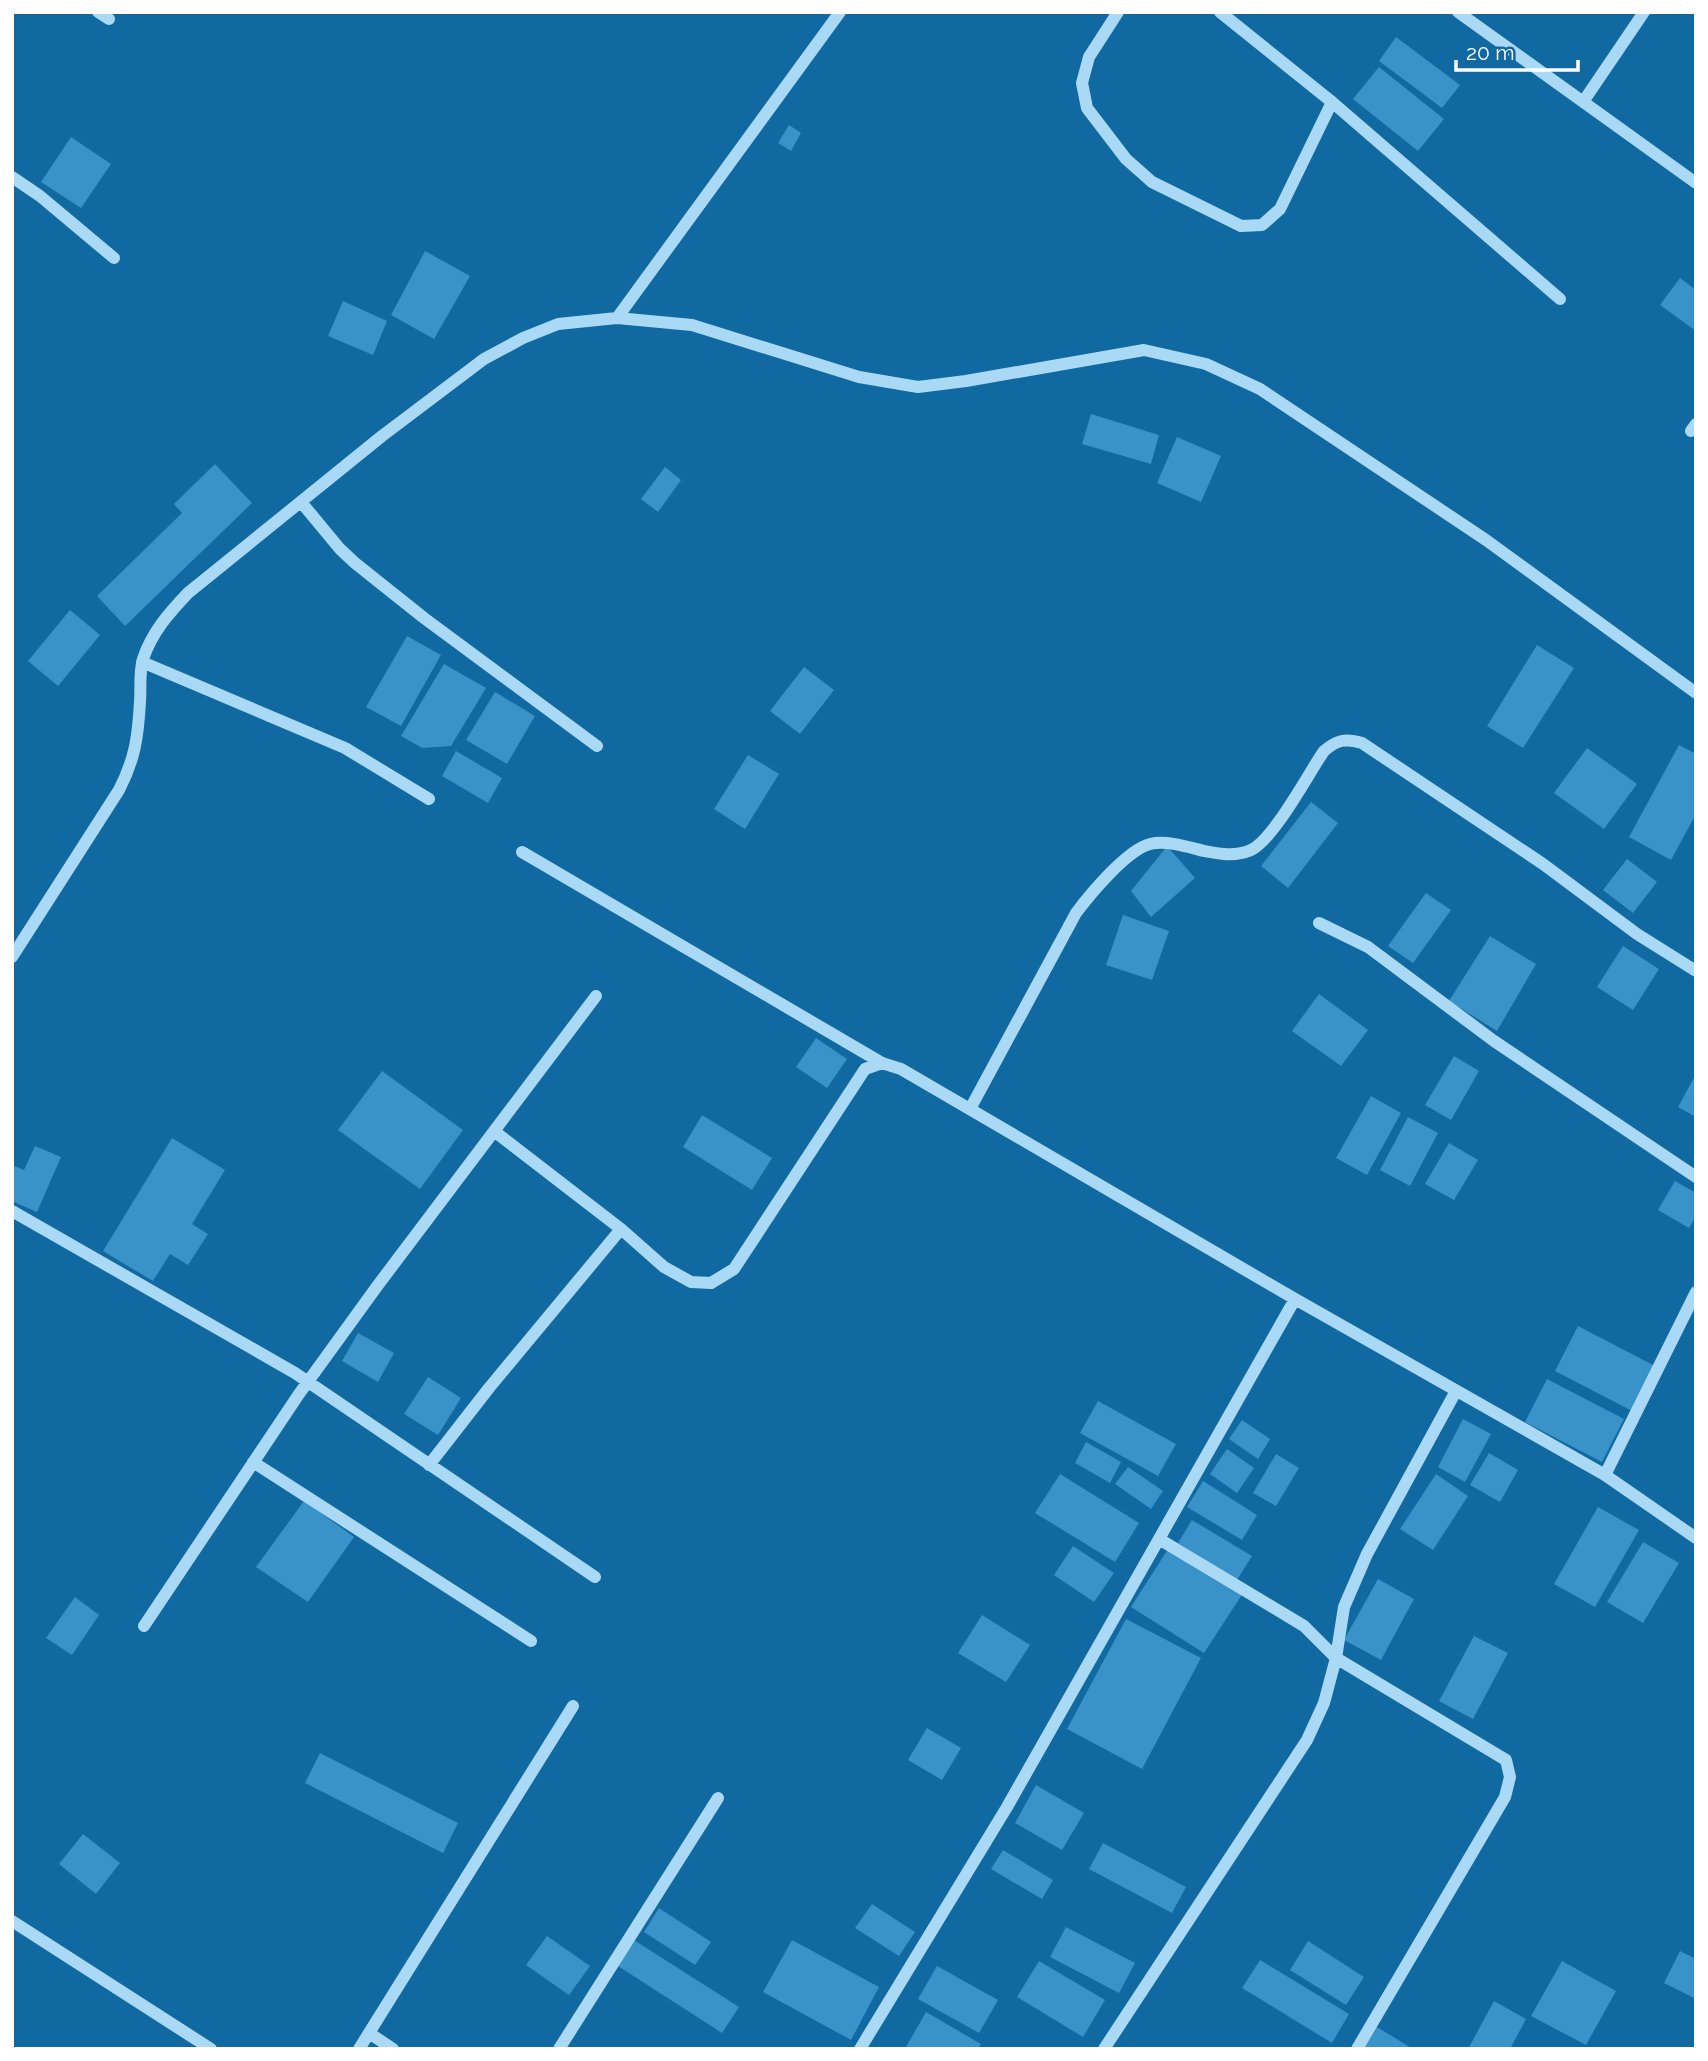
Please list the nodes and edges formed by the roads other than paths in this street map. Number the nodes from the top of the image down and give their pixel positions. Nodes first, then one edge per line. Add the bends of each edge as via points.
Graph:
1 (840, 12) edge
2 (1118, 12) edge
3 (1220, 12) edge
4 (1458, 12) edge
5 (1644, 12) edge
6 (1332, 102) junction
7 (1583, 102) junction
8 (12, 177) edge
9 (1696, 183) edge
10 (114, 258) dead end
11 (1560, 299) dead end
12 (617, 318) junction
13 (300, 502) junction
14 (142, 662) junction
15 (1696, 693) edge
16 (597, 746) dead end
17 (429, 799) dead end
18 (523, 852) dead end
19 (1319, 923) dead end
20 (12, 957) edge
21 (1696, 971) edge
22 (596, 996) dead end
23 (882, 1063) junction
24 (970, 1109) junction
25 (494, 1131) junction
26 (1696, 1177) edge
27 (12, 1211) edge
28 (621, 1229) junction
29 (1696, 1292) edge
30 (1295, 1299) junction
31 (309, 1383) junction
32 (1455, 1391) junction
33 (253, 1462) junction
34 (429, 1465) junction
35 (1605, 1475) junction
36 (1696, 1538) edge
37 (1159, 1539) junction
38 (595, 1577) dead end
39 (144, 1626) dead end
40 (531, 1642) dead end
41 (1335, 1658) junction
42 (573, 1706) dead end
43 (718, 1798) dead end
44 (12, 1921) edge
45 (369, 2032) junction
46 (211, 2049) edge
47 (359, 2049) edge
48 (393, 2049) edge
49 (559, 2049) edge
50 (860, 2049) edge
51 (1104, 2049) edge
52 (1357, 2049) edge

1 - 12 street
2 - 6 street via 1089,57 1082,83 1087,108 1126,159 1152,182 1241,226 1262,225 1280,209
3 - 6 street
4 - 7 street
5 - 7 street
6 - 11 street
7 - 9 street
8 - 10 street
12 - 13 street via 558,324 484,359
12 - 15 street via 692,325 859,377 918,387 1144,349 1206,364 1260,389 1475,533
13 - 14 street via 188,593 162,621
13 - 16 street via 340,549 424,618
14 - 17 street via 345,748
14 - 20 street via 132,765
18 - 23 street
19 - 26 street via 1368,947 1494,1041
21 - 24 street via 1362,743 1336,741 1324,751 1266,839 1251,850 1229,856 1151,844 1136,851 1094,889 1076,913
22 - 25 street
23 - 24 street
23 - 28 street via 865,1069 734,1269 711,1283 691,1282 664,1267
24 - 30 street
25 - 28 street
25 - 31 street
27 - 31 street
28 - 34 street
29 - 35 street
30 - 32 street
30 - 37 street
31 - 33 street
31 - 34 street
32 - 35 street
32 - 41 street via 1344,1606
33 - 39 street
33 - 40 street
34 - 38 street
35 - 36 street
37 - 41 street via 1304,1626
37 - 50 street via 1007,1807
41 - 51 street via 1324,1703 1307,1740
41 - 52 street via 1506,1760 1510,1777 1505,1797
42 - 45 street
43 - 49 street
44 - 46 street
45 - 47 street
45 - 48 street

